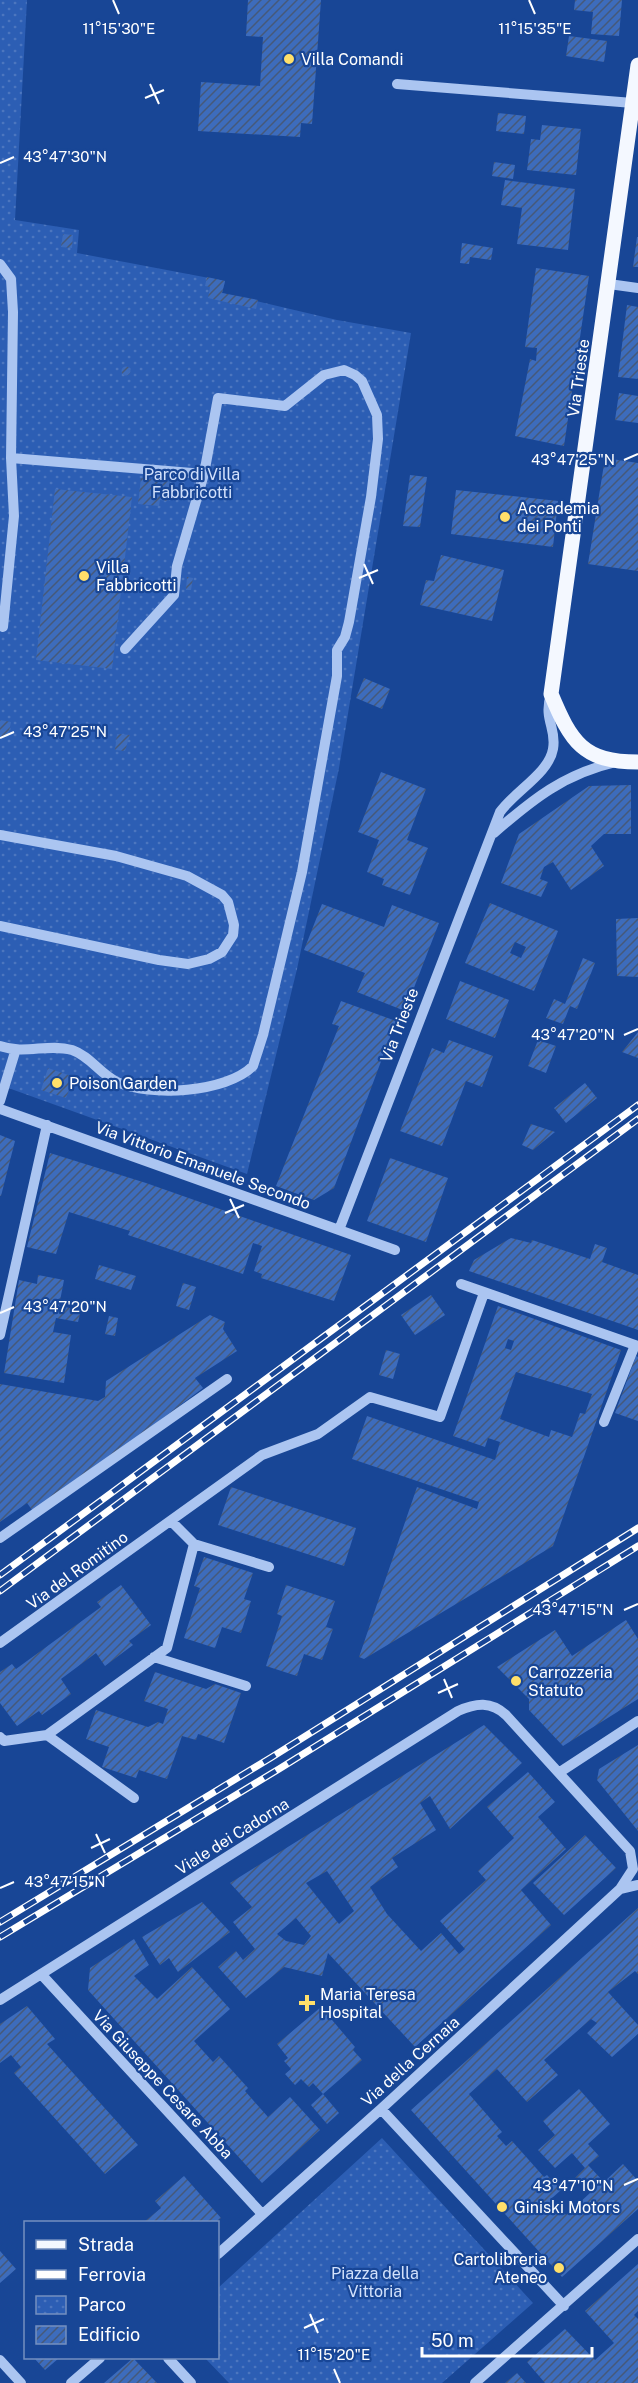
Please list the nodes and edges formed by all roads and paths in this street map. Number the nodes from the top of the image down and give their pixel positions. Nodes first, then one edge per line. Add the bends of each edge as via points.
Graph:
1 (638, 65) edge
2 (397, 84) dead end
3 (633, 103) junction
4 (0, 264) edge
5 (609, 285) junction
6 (638, 288) edge
7 (11, 458) junction
8 (204, 474) junction
9 (3, 627) dead end
10 (125, 650) dead end
11 (551, 694) junction
12 (618, 762) junction
13 (638, 762) edge
14 (494, 834) junction
15 (0, 835) edge
16 (0, 926) edge
17 (0, 1046) edge
18 (15, 1052) junction
19 (0, 1101) edge
20 (0, 1109) edge
21 (47, 1125) junction
22 (339, 1230) junction
23 (395, 1250) dead end
24 (461, 1284) dead end
25 (484, 1293) junction
26 (0, 1335) edge
27 (637, 1345) edge
28 (226, 1379) dead end
29 (604, 1422) dead end
30 (171, 1521) junction
31 (0, 1538) edge
32 (194, 1544) junction
33 (269, 1568) dead end
34 (0, 1643) edge
35 (154, 1657) junction
36 (246, 1686) dead end
37 (638, 1721) edge
38 (46, 1735) junction
39 (0, 1737) edge
40 (560, 1772) junction
41 (134, 1798) dead end
42 (638, 1885) edge
43 (620, 1889) junction
44 (41, 1974) junction
45 (0, 2000) edge
46 (381, 2109) junction
47 (262, 2214) junction
48 (638, 2239) edge
49 (219, 2253) edge
50 (564, 2306) junction
51 (99, 2359) edge
52 (169, 2359) edge
53 (0, 2360) edge
54 (21, 2383) edge
55 (71, 2383) edge
56 (191, 2383) edge
57 (475, 2383) edge

1 - 3 main road, Via Trieste
2 - 3 street
3 - 5 main road, Via Trieste
4 - 7 street via 12,287
5 - 6 street
5 - 11 main road, Via Trieste
7 - 8 street
7 - 9 street via 14,516
8 - 10 street via 177,566 174,595
8 - 18 street via 218,398 285,406 324,375 339,370 356,375 371,398 379,426 367,519 349,622 336,650 337,676 311,829 257,1058 249,1070 237,1077 169,1091 119,1083 73,1050
11 - 12 main road via 569,733 586,752
11 - 14 street, Via Trieste via 547,711 554,744 551,759 509,799 500,812
12 - 13 main road
12 - 14 street, Via Trieste via 569,776
14 - 22 street, Via Trieste
15 - 16 street via 116,856 181,873 222,895 234,925 233,935 222,952 188,964
17 - 18 street
18 - 19 street
20 - 21 street, Via Vittorio Emanuele Secondo
21 - 22 street, Via Vittorio Emanuele Secondo
21 - 26 street
22 - 23 street, Via Vittorio Emanuele Secondo
24 - 25 street
25 - 27 street
25 - 30 street, Via del Romitino via 440,1417 370,1397 318,1434 262,1455
27 - 29 street
28 - 31 street
30 - 32 street
30 - 34 street, Via del Romitino
32 - 33 street
32 - 35 street via 167,1648
35 - 36 street
35 - 38 street
37 - 40 street
38 - 39 street via 4,1741
38 - 41 street
40 - 43 street via 630,1851 633,1869
40 - 44 street, Viale dei Cadorna via 501,1710 483,1704 470,1706
42 - 43 street
43 - 46 street, Via della Cernaia
44 - 45 street, Viale dei Cadorna
44 - 47 street, Via Giuseppe Cesare Abba
46 - 47 street, Via della Cernaia
46 - 50 street
47 - 49 street, Via della Cernaia
48 - 50 street
50 - 57 street
51 - 55 street
52 - 56 street
53 - 54 street

